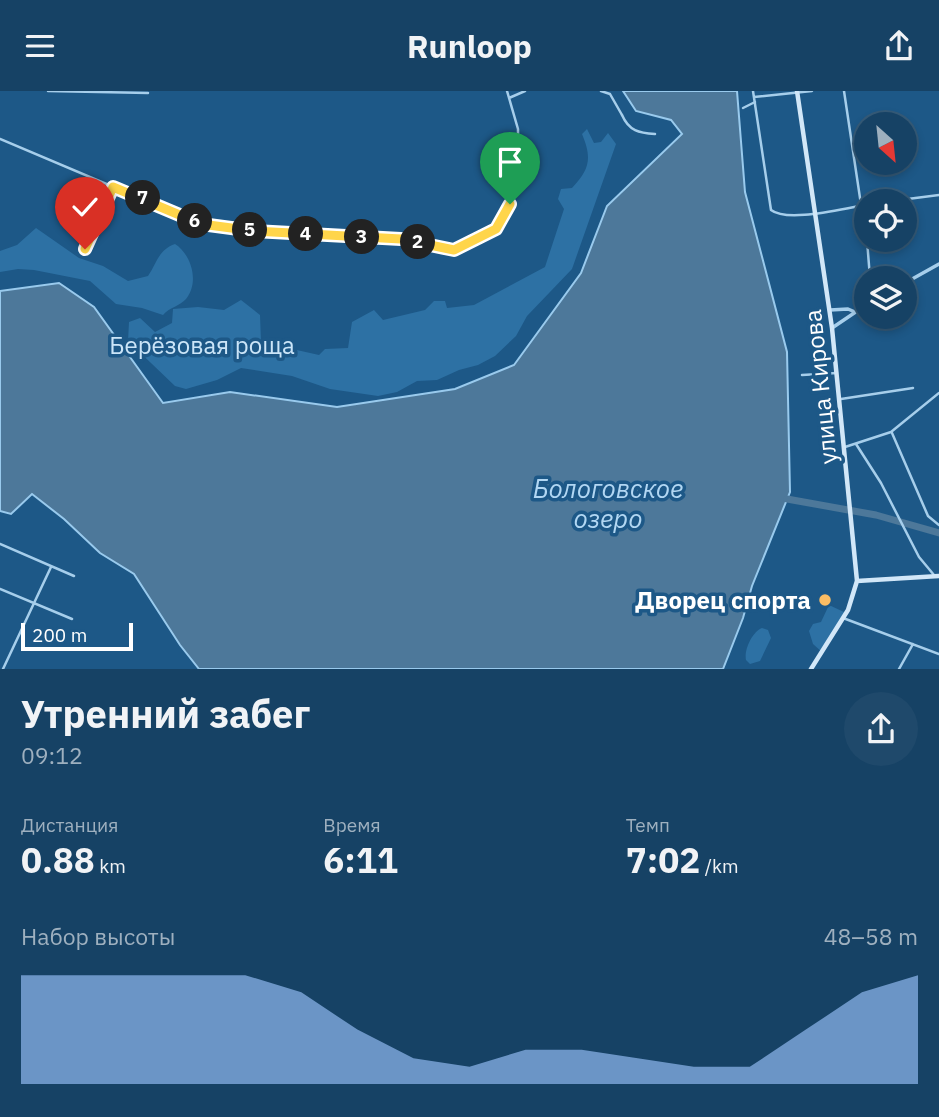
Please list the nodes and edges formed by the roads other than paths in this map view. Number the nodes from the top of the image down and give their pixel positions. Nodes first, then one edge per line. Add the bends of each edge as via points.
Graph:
1 (48, 91) edge
2 (507, 91) edge
3 (525, 91) edge
4 (601, 91) edge
5 (753, 91) edge
6 (812, 91) edge
7 (844, 91) edge
8 (797, 92) edge
9 (148, 93) edge
10 (509, 98) junction
11 (754, 100) junction
12 (743, 108) dead end
13 (655, 134) dead end
14 (0, 139) edge
15 (113, 187) junction
16 (861, 189) edge
17 (939, 195) edge
18 (917, 198) edge
19 (854, 206) edge
20 (816, 212) junction
21 (85, 249) dead end
22 (939, 264) edge
23 (917, 276) edge
24 (830, 310) junction
25 (854, 312) edge
26 (854, 313) edge
27 (832, 328) junction
28 (837, 373) junction
29 (802, 375) dead end
30 (914, 388) dead end
31 (939, 393) edge
32 (840, 399) junction
33 (891, 432) junction
34 (856, 444) junction
35 (845, 447) junction
36 (939, 525) edge
37 (0, 544) edge
38 (51, 567) junction
39 (937, 575) edge
40 (74, 576) dead end
41 (858, 580) junction
42 (0, 589) edge
43 (33, 604) junction
44 (843, 618) junction
45 (72, 619) dead end
46 (913, 644) junction
47 (939, 654) edge
48 (3, 669) edge
49 (811, 669) edge
50 (899, 669) edge

1 - 9 street
2 - 10 street
3 - 10 street
4 - 13 street via 610,94 626,125 639,133
5 - 11 street
6 - 8 street
7 - 16 street
8 - 11 street
8 - 20 main road, улица Кирова
10 - 15 street via 518,129 518,164 510,204 496,229 454,250 401,239 201,224
11 - 12 street
11 - 20 street via 771,210 782,216
14 - 15 street
15 - 21 street
17 - 18 street
19 - 20 street
20 - 24 main road, улица Кирова
22 - 23 street
24 - 25 street
24 - 27 main road, улица Кирова
26 - 27 street
27 - 28 main road, улица Кирова
28 - 29 street
28 - 32 main road, улица Кирова
30 - 32 street
31 - 33 street
32 - 35 main road, улица Кирова
33 - 34 street
33 - 36 street via 928,516
34 - 35 street
34 - 39 street via 919,557
35 - 41 main road, улица Кирова
37 - 38 street
38 - 40 street
38 - 43 street
39 - 41 main road
41 - 44 main road, улица Кирова
42 - 43 street
43 - 45 street
43 - 48 street
44 - 46 street
44 - 49 main road, улица Кирова
46 - 47 street
46 - 50 street

